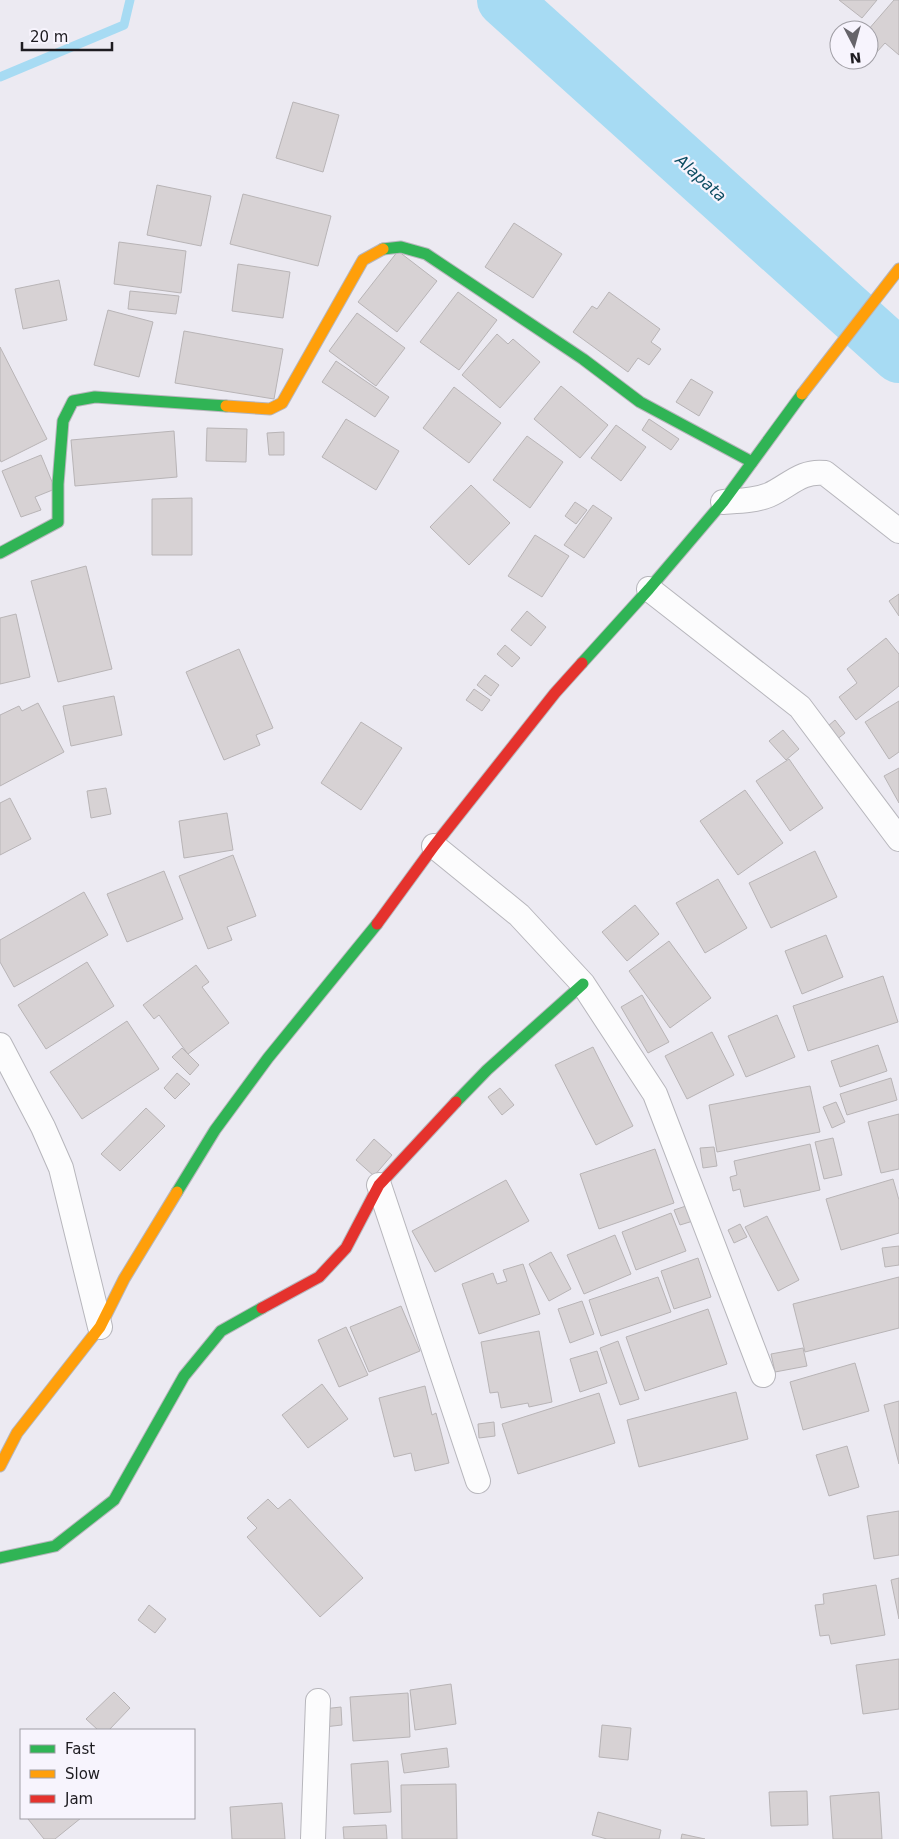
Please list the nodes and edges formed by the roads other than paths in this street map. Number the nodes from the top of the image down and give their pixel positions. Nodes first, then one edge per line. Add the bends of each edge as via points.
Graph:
1 (899, 269) edge
2 (752, 462) junction
3 (723, 502) junction
4 (899, 531) edge
5 (0, 553) edge
6 (649, 589) junction
7 (899, 839) edge
8 (434, 846) junction
9 (583, 984) junction
10 (0, 1045) edge
11 (379, 1185) junction
12 (100, 1327) junction
13 (763, 1374) dead end
14 (0, 1466) edge
15 (478, 1481) dead end
16 (0, 1558) edge
17 (318, 1701) dead end
18 (313, 1839) edge

1 - 2 street via 820,368
2 - 3 street
2 - 5 street via 640,402 583,359 426,254 401,247 386,248 363,260 282,402 270,409 95,396 73,401 63,420 58,522
3 - 4 street via 754,500 806,474 825,473
3 - 6 street
6 - 7 street via 800,707
6 - 8 street via 555,693
8 - 9 street via 520,915
8 - 12 street via 386,914 268,1058 215,1130 124,1279
9 - 11 street via 487,1070
9 - 13 street via 655,1094
10 - 12 street via 61,1168
11 - 15 street
11 - 16 street via 346,1248 319,1277 221,1332 196,1361 184,1376 114,1500 55,1546
12 - 14 street via 17,1433
17 - 18 street

